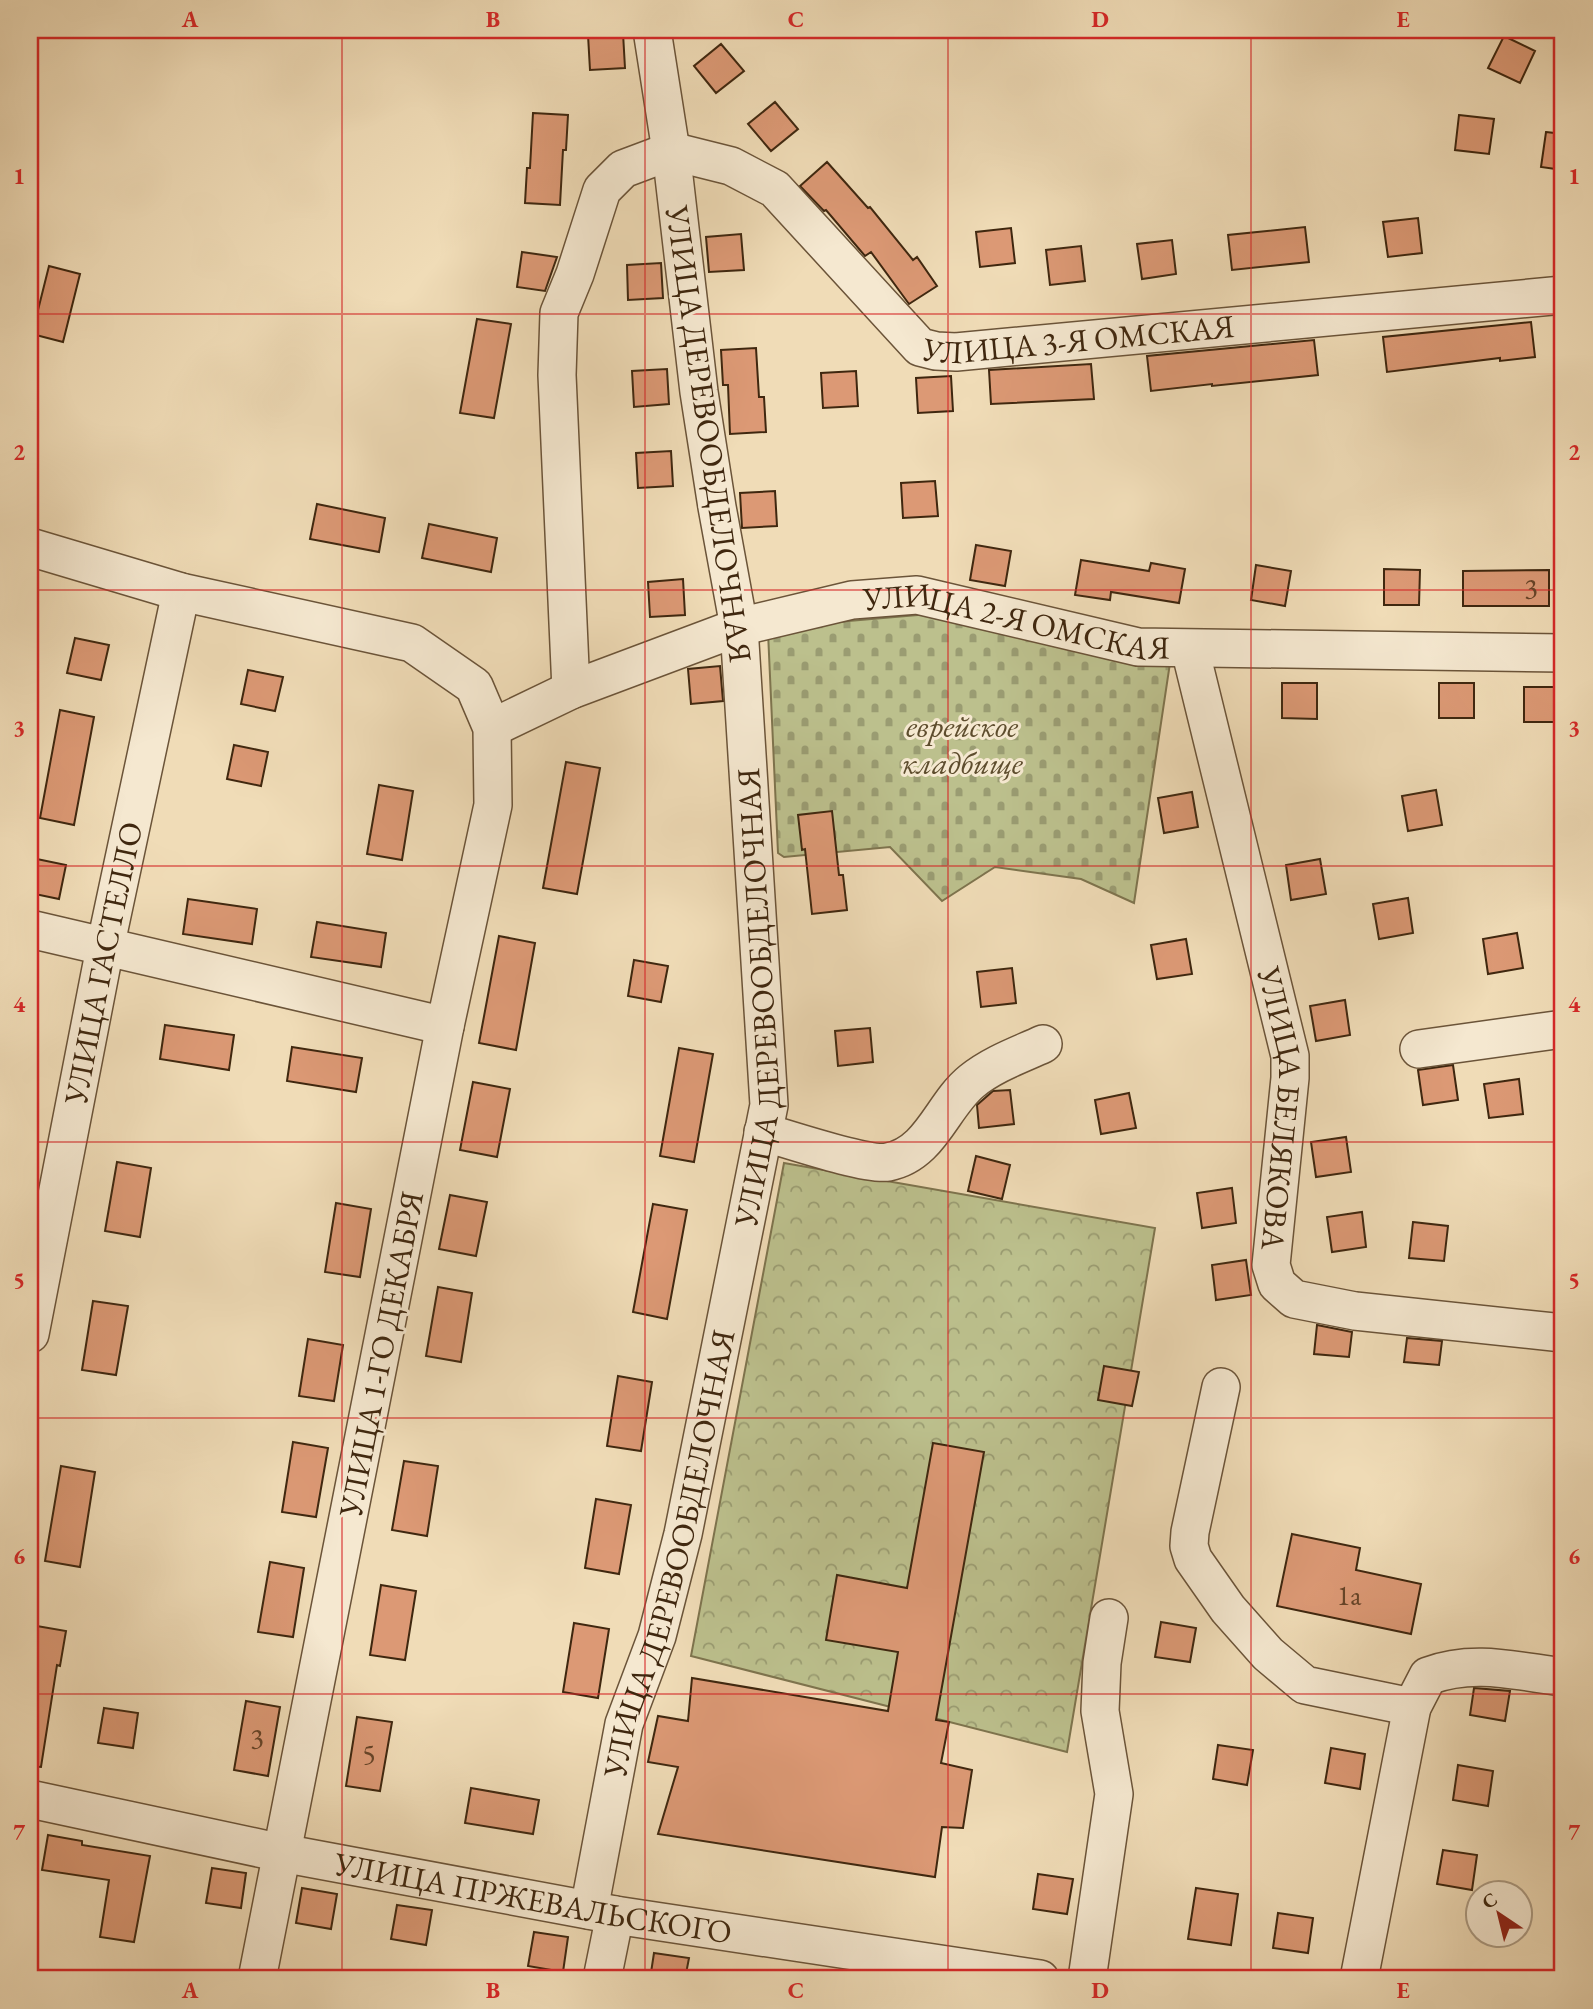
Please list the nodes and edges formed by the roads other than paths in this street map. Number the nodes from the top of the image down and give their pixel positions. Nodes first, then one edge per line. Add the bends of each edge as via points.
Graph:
1 (652, 30) edge
2 (671, 150) junction
3 (1563, 295) edge
4 (30, 547) edge
5 (181, 592) junction
6 (739, 627) junction
7 (1191, 649) junction
8 (1563, 653) edge
9 (571, 690) junction
10 (492, 728) junction
11 (30, 929) edge
12 (105, 948) junction
13 (445, 1026) junction
14 (1563, 1029) edge
15 (1043, 1044) dead end
16 (1419, 1049) dead end
17 (763, 1132) junction
18 (1563, 1333) edge
19 (30, 1334) edge
20 (1221, 1387) dead end
21 (1109, 1618) dead end
22 (1563, 1677) edge
23 (1412, 1707) junction
24 (30, 1800) edge
25 (282, 1853) junction
26 (602, 1913) junction
27 (257, 1979) edge
28 (602, 1979) edge
29 (1040, 1979) edge
30 (1087, 1979) edge
31 (1359, 1979) edge

1 - 2 street, УЛИЦА ДЕРЕВООБДЕЛОЧНАЯ
2 - 3 street, УЛИЦА 3-Я ОМСКАЯ via 731,166 775,189 920,347 936,351
2 - 6 street, УЛИЦА ДЕРЕВООБДЕЛОЧНАЯ via 699,391
2 - 9 street via 623,169 602,190 559,313 558,402
4 - 5 street
5 - 10 street via 412,643 474,686
5 - 12 street, УЛИЦА ГАСТЕЛЛО
6 - 7 street, УЛИЦА 2-Я ОМСКАЯ via 852,600 917,596 1138,647
6 - 9 street, УЛИЦА 2-Я ОМСКАЯ
6 - 17 street, УЛИЦА ДЕРЕВООБДЕЛОЧНАЯ via 769,1105
7 - 8 street, УЛИЦА 2-Я ОМСКАЯ
7 - 18 street, УЛИЦА БЕЛЯКОВА via 1290,1056 1271,1265 1277,1284 1294,1298 1355,1311
9 - 10 street, УЛИЦА 2-Я ОМСКАЯ
10 - 13 street, УЛИЦА 1-ГО ДЕКАБРЯ via 493,805
11 - 12 street
12 - 13 street
12 - 19 street, УЛИЦА ГАСТЕЛЛО
13 - 25 street, УЛИЦА 1-ГО ДЕКАБРЯ
14 - 16 street
15 - 17 street via 996,1065 970,1083 915,1149 886,1162
17 - 26 street, УЛИЦА ДЕРЕВООБДЕЛОЧНАЯ via 683,1534 657,1636 624,1724
20 - 23 street via 1190,1532 1193,1559 1268,1654 1305,1685
21 - 30 street via 1100,1711 1114,1794
22 - 23 street via 1480,1666 1449,1668 1428,1676
23 - 31 street
24 - 25 street, УЛИЦА ПРЖЕВАЛЬСКОГО
25 - 26 street, УЛИЦА ПРЖЕВАЛЬСКОГО
25 - 27 street, УЛИЦА 1-ГО ДЕКАБРЯ
26 - 28 street, УЛИЦА ДЕРЕВООБДЕЛОЧНАЯ
26 - 29 street, УЛИЦА ПРЖЕВАЛЬСКОГО

